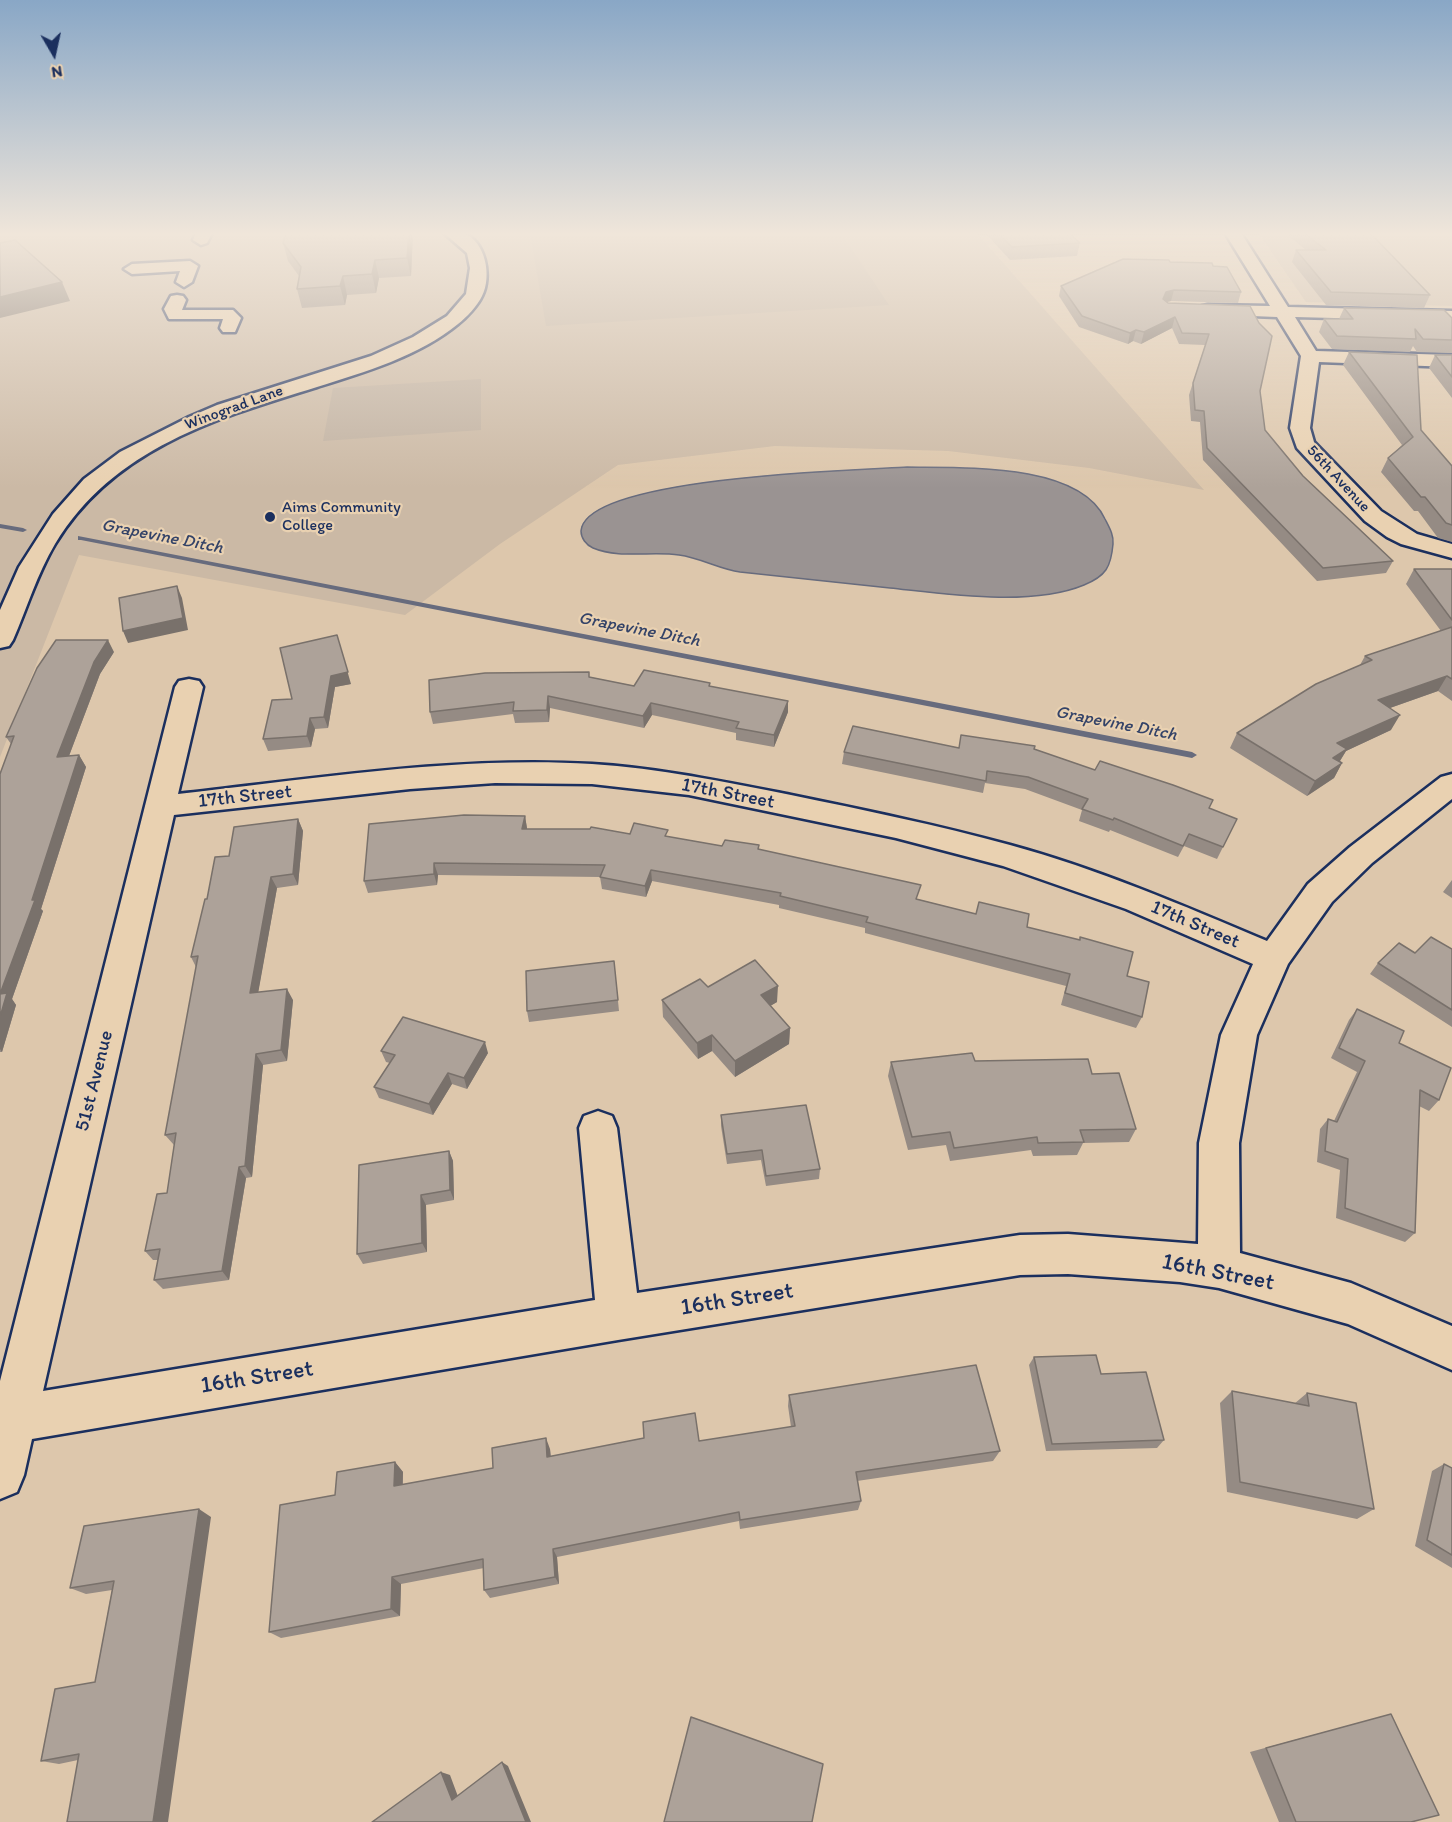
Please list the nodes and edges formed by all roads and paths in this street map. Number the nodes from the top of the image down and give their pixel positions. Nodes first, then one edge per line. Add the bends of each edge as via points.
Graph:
1 (232, 318) edge
2 (456, 318) edge
3 (1287, 318) edge
4 (229, 328) dead end
5 (1310, 356) junction
6 (1452, 361) edge
7 (1452, 551) edge
8 (10, 595) edge
9 (0, 640) edge
10 (189, 687) dead end
11 (1452, 784) edge
12 (161, 806) junction
13 (1273, 958) junction
14 (598, 1128) dead end
15 (1219, 1268) junction
16 (618, 1318) junction
17 (1452, 1348) edge
18 (13, 1419) junction
19 (0, 1475) edge

1 - 4 street
2 - 8 street, Winograd Lane via 418,342 362,367 225,409 151,443 113,466 72,504
3 - 5 street
5 - 6 street
5 - 7 street, 56th Avenue via 1300,428 1304,444 1373,516 1395,532
8 - 9 street, Winograd Lane
10 - 12 street, 51st Avenue
11 - 13 street via 1361,855 1320,893
12 - 13 street, 17th Street via 495,773 592,774 689,785 896,827 1009,856 1138,900
12 - 18 street, 51st Avenue
13 - 15 street via 1239,1035 1219,1143
14 - 16 street
15 - 16 street, 16th Street via 1068,1254 1020,1255
15 - 17 street, 16th Street via 1351,1304
16 - 18 street, 16th Street
18 - 19 street, 51st Avenue

